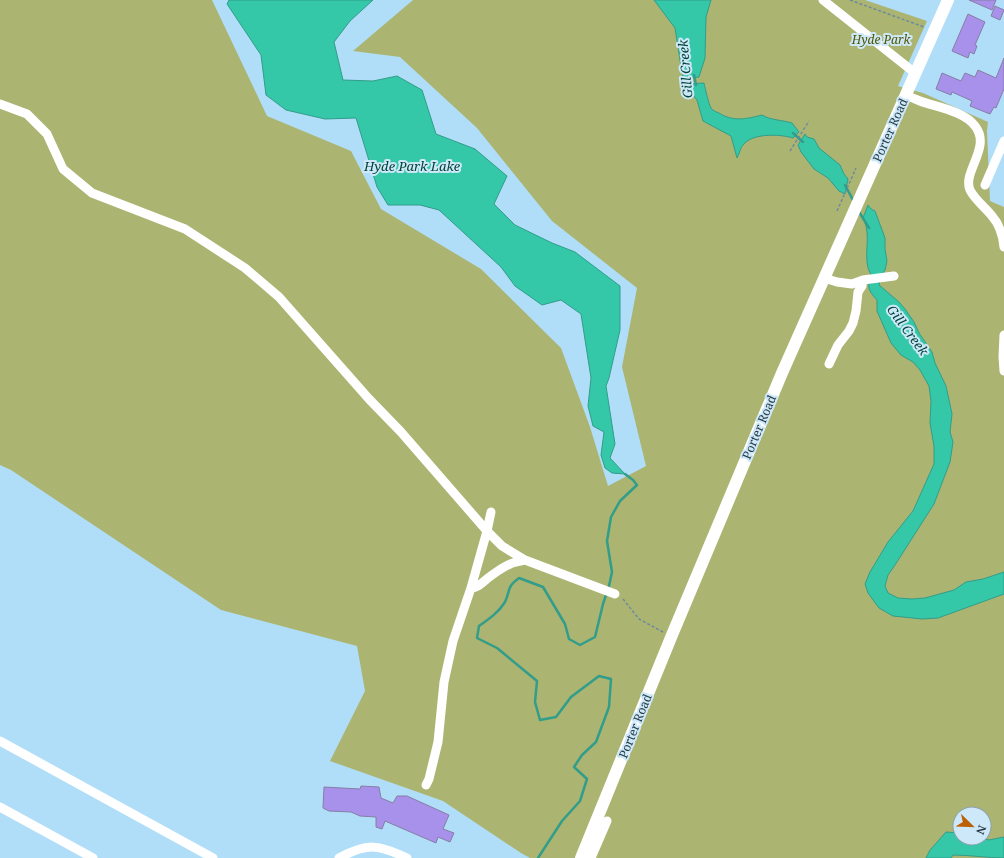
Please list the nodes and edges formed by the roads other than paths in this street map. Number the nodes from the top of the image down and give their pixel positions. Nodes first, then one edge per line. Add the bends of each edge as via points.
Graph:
1 (823, 0) edge
2 (948, 0) edge
3 (916, 73) junction
4 (906, 95) junction
5 (0, 104) edge
6 (1004, 141) edge
7 (985, 185) dead end
8 (1004, 247) edge
9 (894, 276) dead end
10 (824, 278) junction
11 (863, 280) junction
12 (1004, 335) edge
13 (829, 364) dead end
14 (1004, 371) edge
15 (491, 512) dead end
16 (487, 531) junction
17 (526, 560) junction
18 (471, 588) junction
19 (615, 594) road end
20 (0, 741) edge
21 (426, 785) dead end
22 (0, 806) edge
23 (607, 821) dead end
24 (93, 858) edge
25 (213, 858) edge
26 (339, 858) edge
27 (407, 858) edge
28 (581, 858) edge
29 (591, 858) edge

1 - 3 street
2 - 3 main road, Porter Road
3 - 4 main road, Porter Road
4 - 8 street via 959,115 974,125 981,135 969,185 979,202 993,216 1003,237
4 - 10 main road, Porter Road
5 - 16 street via 27,114 46,134 63,169 92,193 185,230 245,268 278,297
6 - 7 street
9 - 11 street
10 - 11 street via 852,284
10 - 28 main road, Porter Road via 672,635
11 - 13 street via 858,292 853,323
12 - 14 street
15 - 16 street
16 - 17 street via 502,546
16 - 18 street
17 - 18 street via 514,561 475,588
17 - 19 street
18 - 21 street via 453,641 444,682 438,742
20 - 25 street
22 - 24 street
23 - 29 street
26 - 27 street via 369,846 389,850

